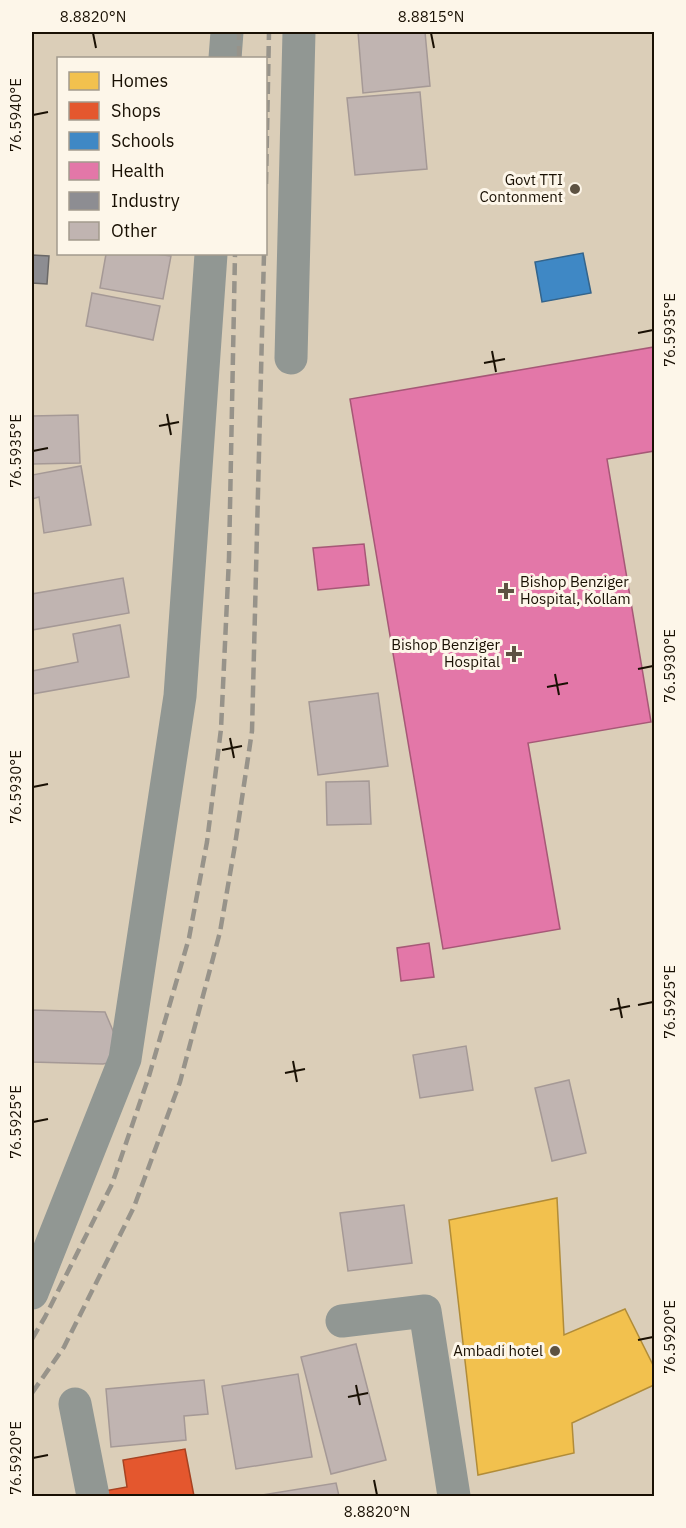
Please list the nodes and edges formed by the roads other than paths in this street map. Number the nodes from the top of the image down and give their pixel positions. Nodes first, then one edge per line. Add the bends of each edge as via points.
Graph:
1 (227, 32) edge
2 (299, 32) edge
3 (225, 57) edge
4 (211, 255) edge
5 (291, 358) dead end
6 (32, 1292) edge
7 (342, 1321) dead end
8 (75, 1404) dead end
9 (93, 1497) edge
10 (454, 1497) edge

1 - 3 street
2 - 5 street
4 - 6 street via 180,696 125,1059
7 - 10 street via 425,1311
8 - 9 street

